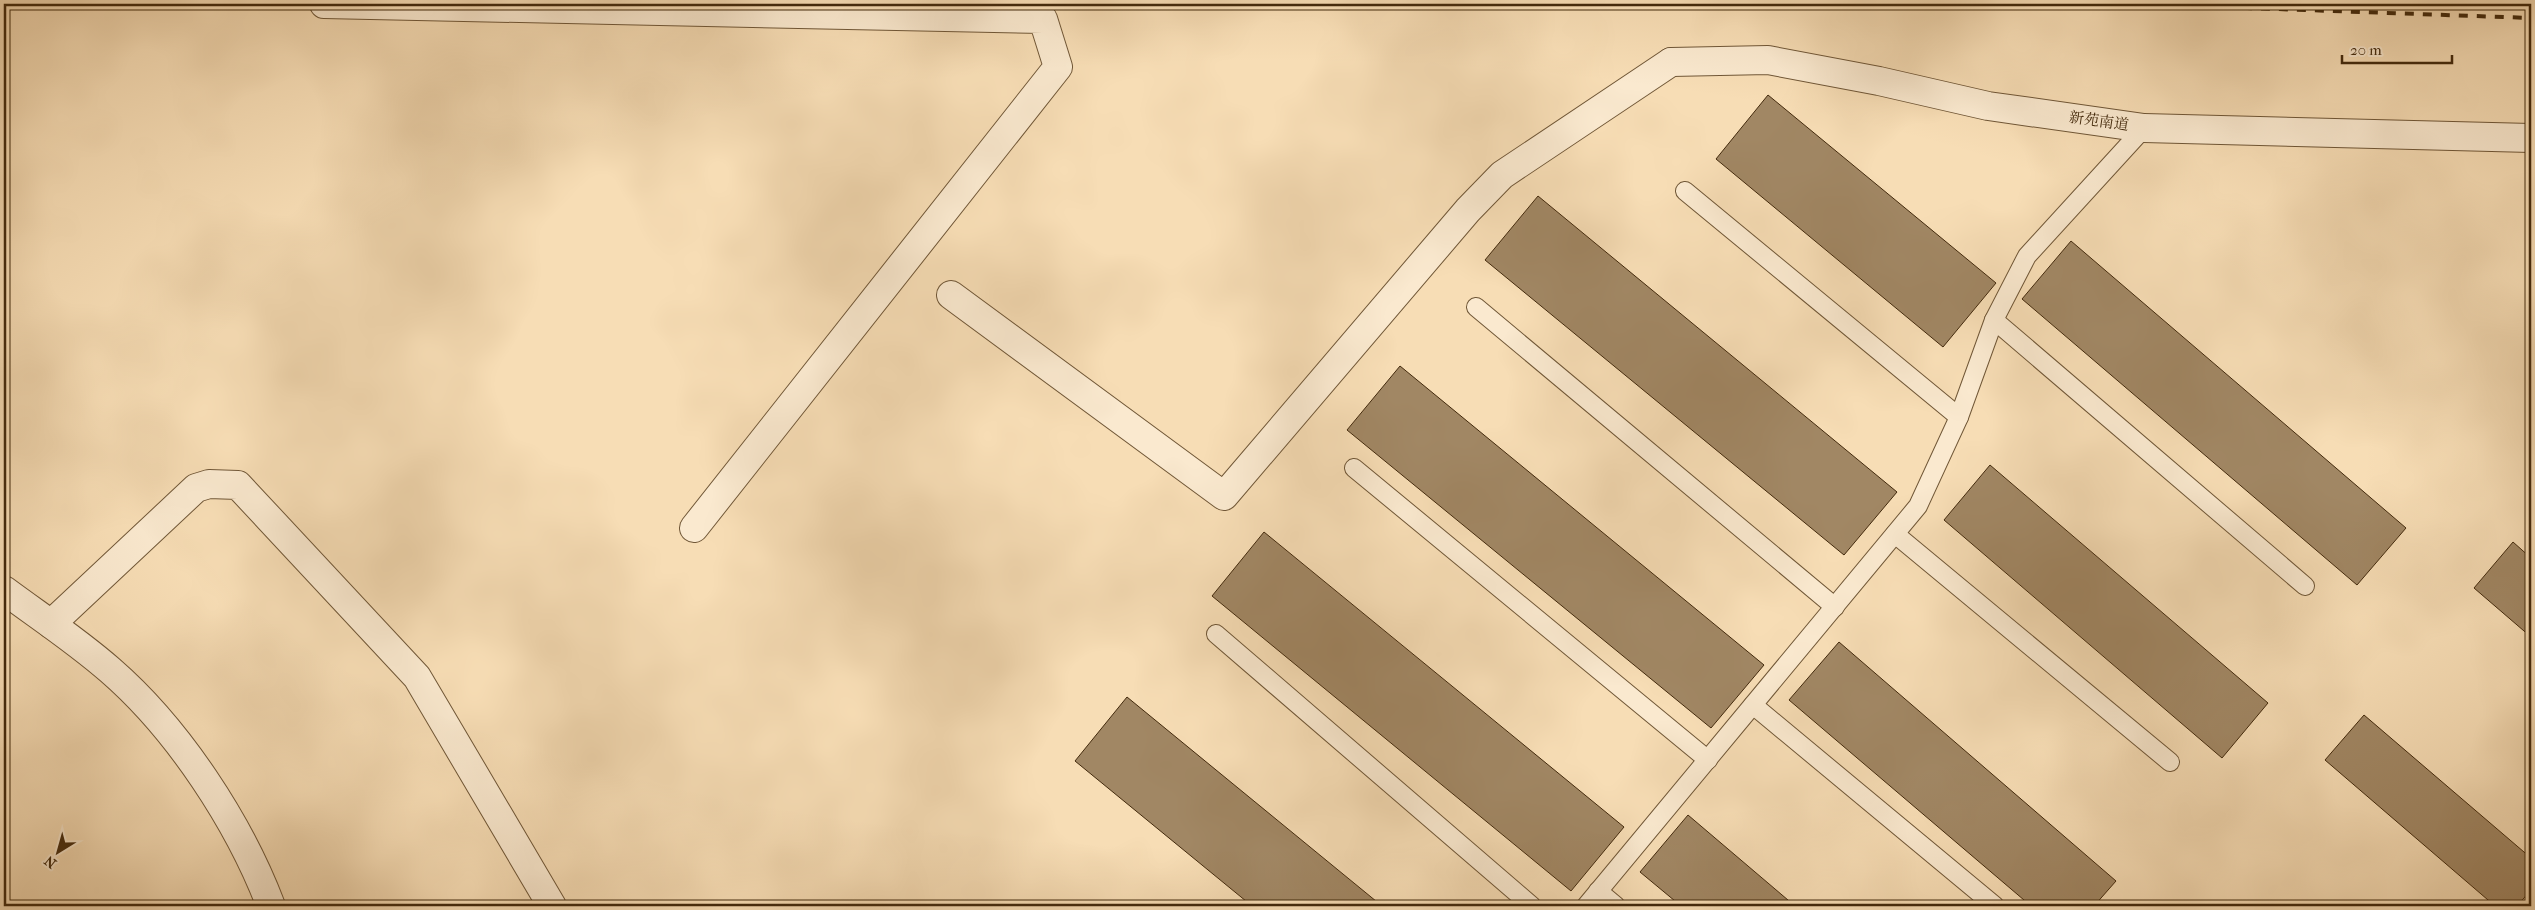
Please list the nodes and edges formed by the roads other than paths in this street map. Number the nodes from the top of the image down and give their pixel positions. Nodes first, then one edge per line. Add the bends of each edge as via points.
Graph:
1 (324, 4) edge
2 (2144, 128) junction
3 (2531, 138) edge
4 (1685, 191) dead end
5 (951, 295) dead end
6 (1476, 307) dead end
7 (1994, 320) junction
8 (1959, 417) junction
9 (1354, 468) dead end
10 (694, 528) dead end
11 (1895, 534) junction
12 (2305, 586) dead end
13 (4, 590) edge
14 (1835, 606) junction
15 (51, 624) junction
16 (1216, 634) dead end
17 (1753, 705) junction
18 (1708, 760) junction
19 (2170, 762) dead end
20 (1598, 891) junction
21 (271, 906) edge
22 (552, 906) edge
23 (1532, 906) edge
24 (1586, 906) edge
25 (1616, 906) edge
26 (1995, 906) edge

1 - 10 street via 1043,19 1058,67
2 - 3 street, 新苑南道
2 - 5 street, 新苑南道 via 1988,106 1768,60 1672,62 1502,175 1468,210 1224,496
2 - 7 lane via 2026,256
4 - 8 lane
6 - 14 lane
7 - 8 lane
7 - 12 lane
8 - 11 lane via 1918,506
9 - 18 lane
11 - 14 lane
11 - 19 lane
13 - 15 street
14 - 17 lane
15 - 21 street via 110,669 163,722 211,788 262,881
15 - 22 street via 196,488 209,484 238,485 417,677
16 - 23 lane
17 - 18 lane
17 - 26 lane
18 - 20 lane
20 - 24 lane
20 - 25 lane

